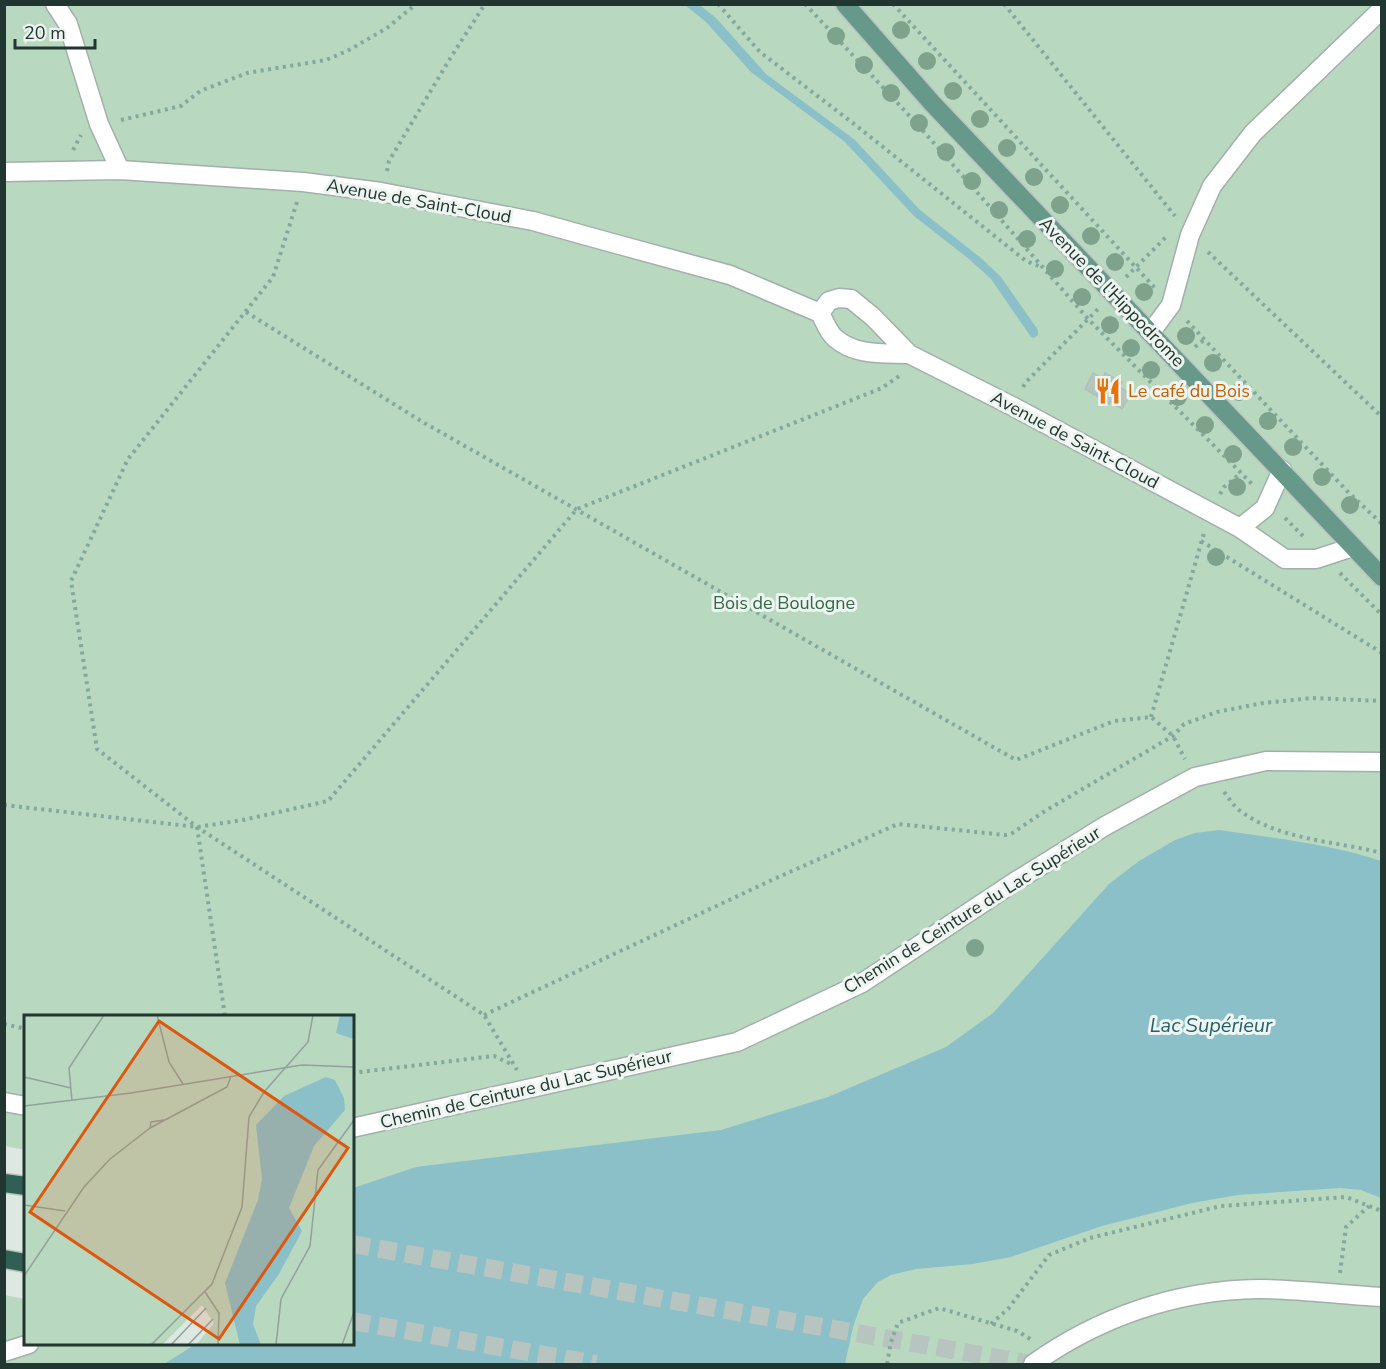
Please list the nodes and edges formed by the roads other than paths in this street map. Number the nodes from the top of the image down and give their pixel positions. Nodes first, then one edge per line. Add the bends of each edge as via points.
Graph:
1 (55, 4) edge
2 (845, 4) edge
3 (1382, 9) edge
4 (120, 170) junction
5 (4, 172) edge
6 (820, 313) junction
7 (1151, 332) junction
8 (915, 358) junction
9 (1282, 470) junction
10 (1240, 528) junction
11 (1353, 547) junction
12 (1382, 577) edge
13 (1382, 762) edge
14 (4, 1102) edge
15 (24, 1106) edge
16 (354, 1128) edge
17 (4, 1183) edge
18 (24, 1186) edge
19 (4, 1259) edge
20 (24, 1263) edge
21 (1382, 1297) edge
22 (26, 1345) edge
23 (5, 1351) edge
24 (1033, 1365) edge

1 - 4 street via 68,24 99,124
2 - 7 main road, Avenue de l'Hippodrome via 932,103
3 - 7 street via 1253,133 1212,186 1185,229 1171,304
4 - 5 street, Avenue de Saint-Cloud
4 - 6 street, Avenue de Saint-Cloud via 303,182 381,192 533,221 730,275
6 - 8 street, Avenue de Saint-Cloud via 833,337 846,345 865,353
6 - 8 street, Avenue de Saint-Cloud via 829,301 851,299
7 - 9 main road, Avenue de l'Hippodrome
8 - 10 street, Avenue de Saint-Cloud
9 - 10 street via 1265,508
9 - 11 main road, Avenue de l'Hippodrome
10 - 11 street, Avenue de Saint-Cloud via 1285,559 1324,558
11 - 12 main road, Avenue de l'Hippodrome
13 - 16 street, Chemin de Ceinture du Lac Supérieur via 1266,761 1202,775 1094,832 862,983 737,1042
14 - 15 street
17 - 18 highway
19 - 20 highway
21 - 24 street via 1258,1289 1179,1297 1123,1314 1053,1350
22 - 23 street

